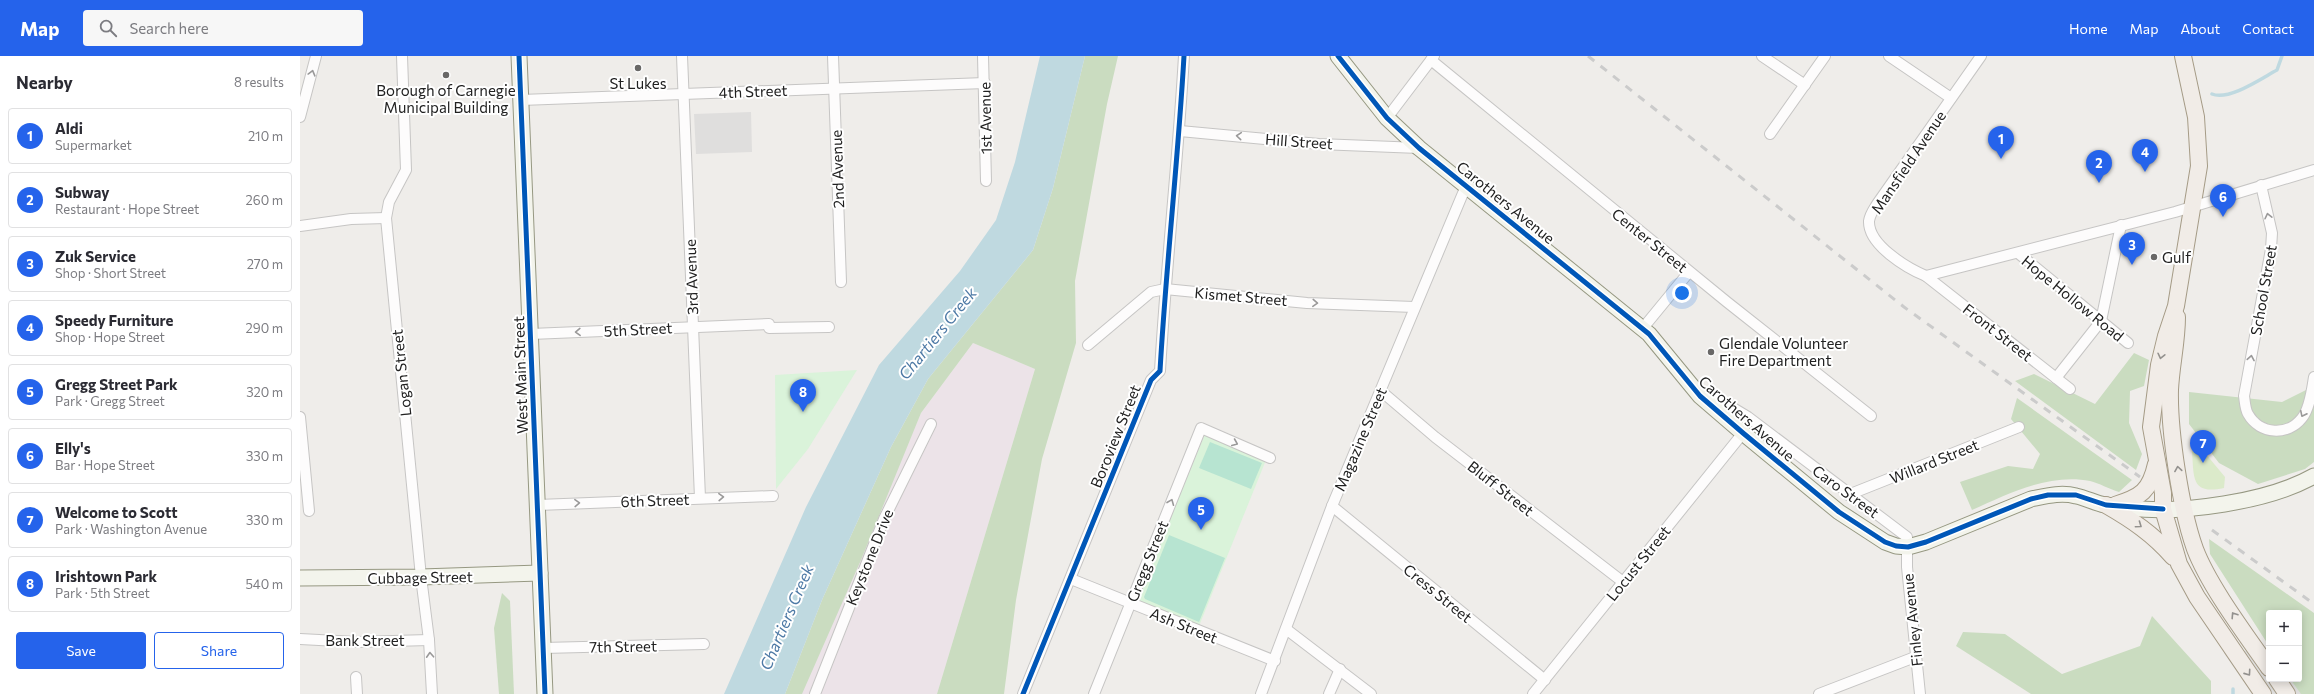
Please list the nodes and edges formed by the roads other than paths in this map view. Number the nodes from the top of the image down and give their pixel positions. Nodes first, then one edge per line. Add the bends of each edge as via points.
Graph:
1 (316, 56) edge
2 (402, 56) edge
3 (519, 56) edge
4 (682, 56) edge
5 (833, 56) edge
6 (984, 56) edge
7 (1184, 56) edge
8 (1338, 56) edge
9 (1762, 56) edge
10 (1825, 56) edge
11 (1889, 56) edge
12 (1981, 56) edge
13 (2183, 56) edge
14 (1432, 58) edge
15 (985, 83) junction
16 (1805, 85) junction
17 (834, 88) junction
18 (683, 94) junction
19 (1951, 98) junction
20 (521, 100) junction
21 (300, 118) edge
22 (1386, 118) junction
23 (1180, 131) junction
24 (1770, 134) dead end
25 (1419, 148) junction
26 (2314, 170) edge
27 (986, 181) dead end
28 (2261, 185) junction
29 (1466, 186) junction
30 (2194, 205) junction
31 (386, 218) junction
32 (2121, 225) junction
33 (300, 226) edge
34 (2018, 253) junction
35 (1689, 272) junction
36 (1926, 276) junction
37 (841, 282) dead end
38 (1165, 289) junction
39 (2176, 306) junction
40 (1414, 307) junction
41 (2101, 321) junction
42 (693, 326) junction
43 (829, 327) dead end
44 (1643, 328) junction
45 (531, 334) junction
46 (2128, 343) dead end
47 (1088, 345) dead end
48 (2314, 377) edge
49 (2056, 378) junction
50 (1695, 389) junction
51 (2070, 389) dead end
52 (1381, 391) junction
53 (1870, 416) dead end
54 (300, 417) edge
55 (931, 424) dead end
56 (2019, 426) dead end
57 (1743, 433) junction
58 (1270, 458) dead end
59 (2157, 459) junction
60 (2314, 476) edge
61 (1848, 495) junction
62 (773, 496) dead end
63 (700, 498) junction
64 (538, 505) junction
65 (2110, 505) junction
66 (1332, 506) junction
67 (2185, 508) junction
68 (2163, 509) junction
69 (309, 511) dead end
70 (1908, 547) junction
71 (2179, 564) junction
72 (540, 573) junction
73 (421, 577) junction
74 (300, 578) edge
75 (1071, 578) junction
76 (1623, 582) junction
77 (1130, 603) junction
78 (1286, 629) junction
79 (300, 639) edge
80 (429, 640) junction
81 (704, 644) dead end
82 (543, 648) junction
83 (1915, 657) junction
84 (1275, 661) junction
85 (2266, 664) edge
86 (1340, 669) junction
87 (356, 677) dead end
88 (1545, 680) junction
89 (2279, 682) edge
90 (357, 694) edge
91 (432, 694) edge
92 (544, 694) edge
93 (814, 694) edge
94 (1023, 694) edge
95 (1094, 694) edge
96 (1261, 694) edge
97 (1329, 694) edge
98 (1371, 694) edge
99 (1533, 694) edge
100 (1819, 694) edge
101 (1920, 694) edge
102 (2263, 694) edge
103 (2287, 694) edge

21 -> 1 street
2 - 31 street, Logan Street via 406,170 390,202
3 - 20 street, West Main Street
4 - 18 street, 3rd Avenue
5 - 17 street, 2nd Avenue
6 - 15 street, 1st Avenue
7 - 23 street, Boroview Street
8 - 22 street, Carothers Avenue
9 - 16 street
10 - 16 street
11 - 19 street
12 - 19 street, Mansfield Avenue
13 - 30 main road via 2198,133 2199,166
14 - 22 street
14 - 35 street, Center Street
15 - 17 street, 4th Street
15 - 27 street, 1st Avenue
16 - 24 street
17 - 18 street, 4th Street
17 - 37 street, 2nd Avenue
18 - 20 street, 4th Street
18 - 42 street, 3rd Avenue
19 - 36 street, Mansfield Avenue via 1877,204 1869,222 1875,237 1890,254 1908,268
20 - 45 street, West Main Street
22 - 25 street, Carothers Avenue
25 -> 23 street, Hill Street via 1319,144
23 - 38 street, Boroview Street
25 - 29 street, Carothers Avenue
26 - 28 street
28 - 30 street
48 -> 28 street, School Street via 2303,417 2294,426 2281,432 2268,430 2256,424 2247,413 2244,396 2271,250 2272,233
29 - 40 street, Magazine Street
29 - 44 street, Carothers Avenue
30 - 32 street
30 - 39 main road
31 - 33 street via 351,219
31 - 73 street, Logan Street
32 - 34 street
32 - 41 street
34 - 36 street
34 - 41 street, Hope Hollow Road
35 - 44 street
35 - 53 street, Center Street
36 - 49 street, Front Street
38 -> 40 street, Kismet Street via 1307,303
38 - 47 street, Kismet Street via 1151,292
38 - 75 street, Boroview Street via 1160,371 1151,380
39 -> 59 main road via 2166,336 2153,406 2151,427
67 -> 39 main road via 2170,413 2170,390 2177,339
40 - 52 street, Magazine Street
41 - 46 street, Hope Hollow Road
41 - 49 street
42 - 43 street, 5th Street
42 -> 45 street, 5th Street
42 - 63 street, 3rd Avenue
44 - 50 street, Carothers Avenue
45 - 64 street, West Main Street
49 - 51 street, Front Street
50 - 57 street, Carothers Avenue
50 - 61 street, Caro Street via 1728,404 1748,417
52 - 66 street, Magazine Street
52 - 76 street, Bluff Street via 1435,437
54 - 69 street
55 - 93 street, Keystone Drive via 884,519
56 - 61 street, Willard Street
57 - 70 street, Carothers Avenue via 1840,512 1885,542
57 - 76 street, Locust Street
77 -> 58 street, Gregg Street via 1201,428
59 - 65 main road via 2153,477 2146,490 2133,499
59 - 68 main road
60 - 67 street via 2292,487 2253,498
61 - 70 street, Caro Street via 1903,532 1907,537
63 -> 62 street, 6th Street
64 -> 63 street, 6th Street
64 - 72 street, West Main Street
65 - 68 street, Carothers Avenue
65 - 70 street, Carothers Avenue via 2076,495 2048,495
65 -> 71 main road via 2148,531
66 - 78 street, Magazine Street
66 - 88 street, Cress Street
67 - 68 street
85 -> 67 main road via 2203,566 2192,540
68 - 71 main road
70 - 83 street, Finley Avenue via 1907,567
71 -> 102 main road via 2191,587
72 - 73 street, Cubbage Street
72 - 82 street, West Main Street
73 - 74 street, Cubbage Street
73 - 80 street, Logan Street
75 - 77 street, Ash Street
75 - 94 street, Boroview Street
76 - 88 street, Locust Street
77 - 84 street, Ash Street
77 - 95 street, Gregg Street
78 - 84 street, Magazine Street
78 - 86 street
79 - 80 street, Bank Street via 357,642
91 -> 80 street, Logan Street
81 - 82 street, 7th Street
82 - 92 street, West Main Street
83 - 100 street
83 - 101 street, Finley Avenue
84 - 96 street, Magazine Street
86 - 97 street
86 - 98 street
87 - 90 street
88 - 99 street, Locust Street
89 - 103 main road

